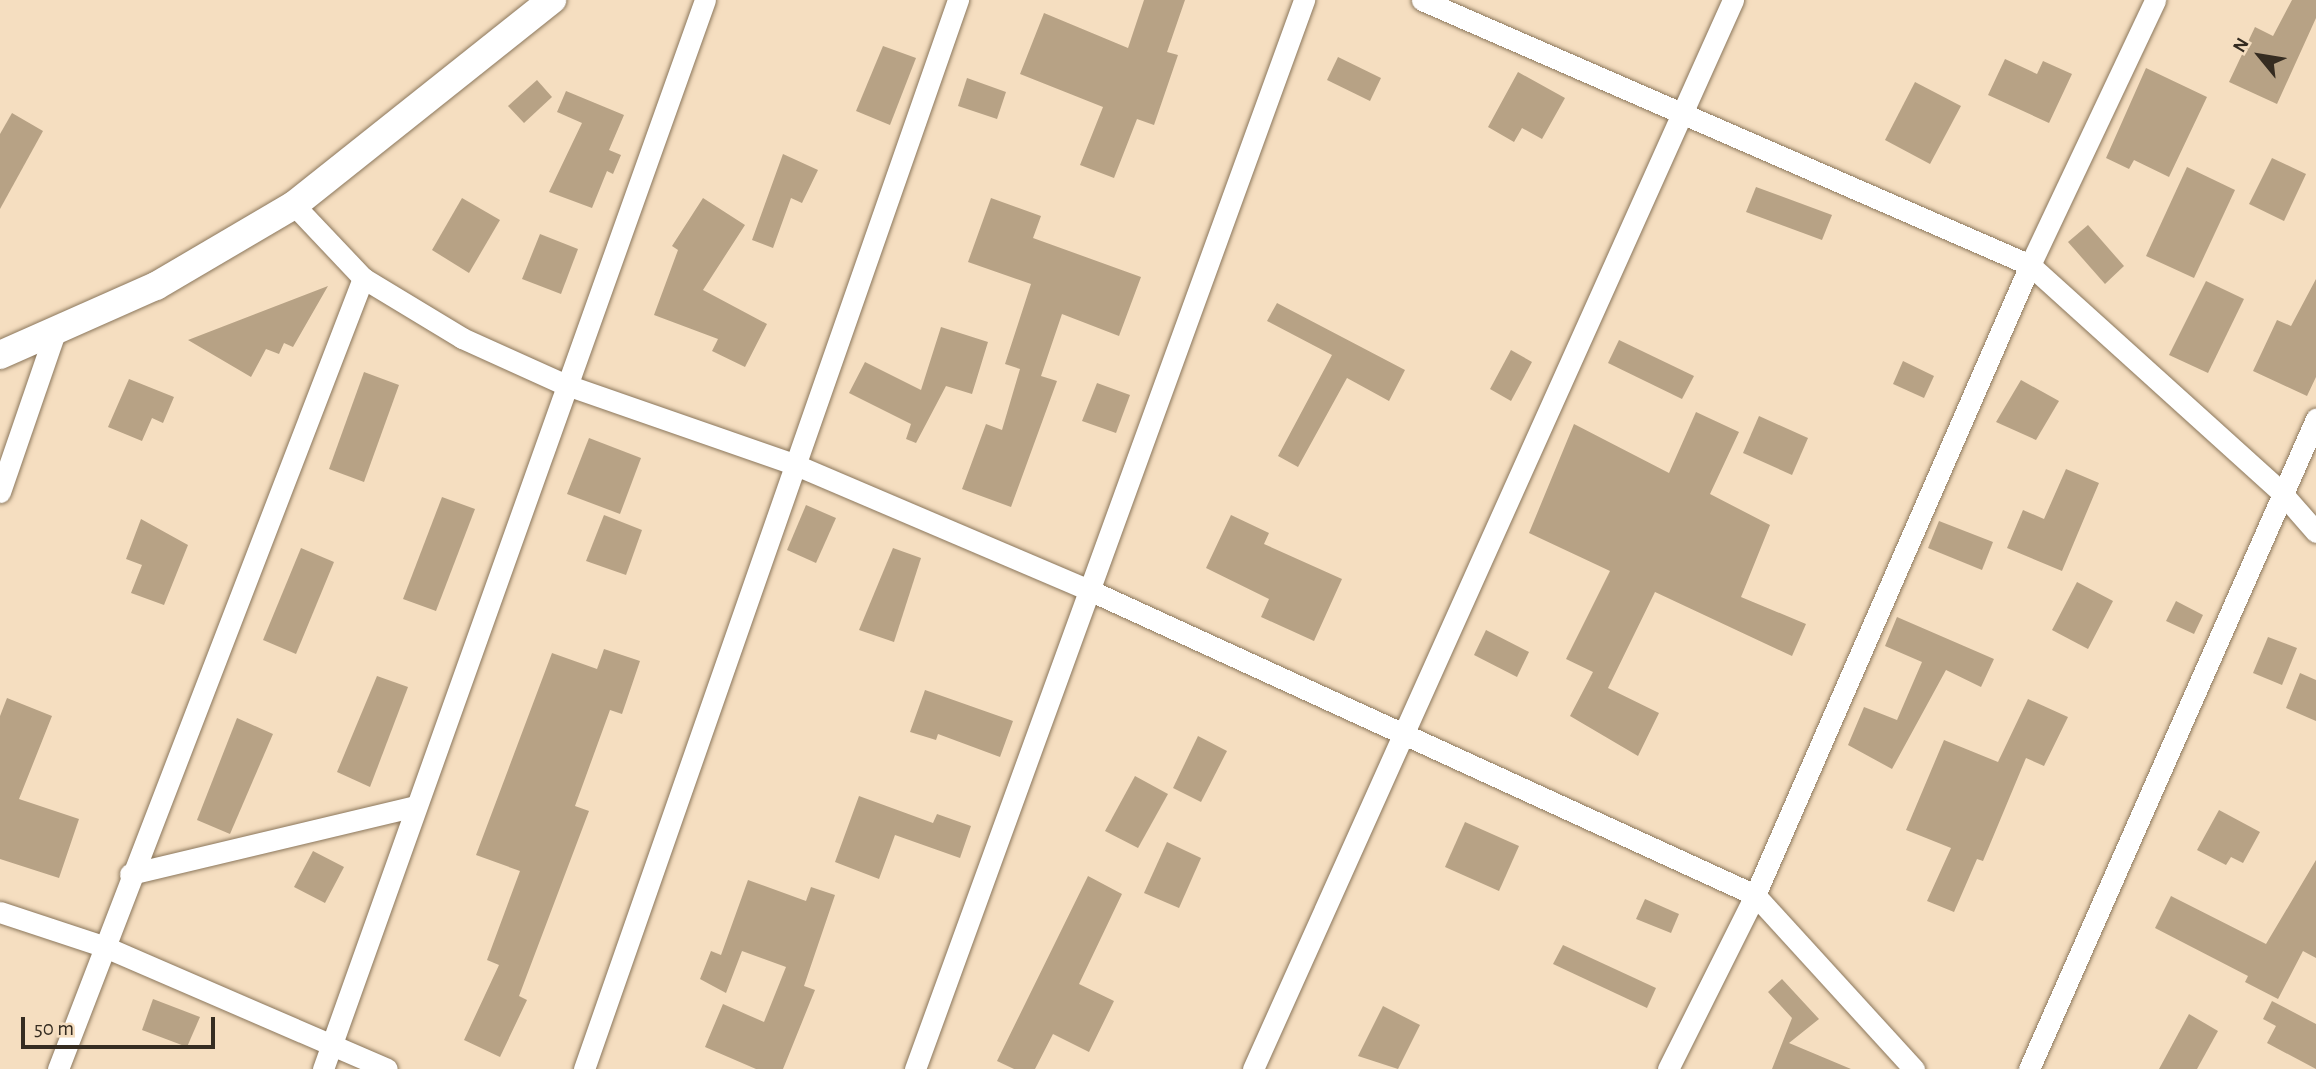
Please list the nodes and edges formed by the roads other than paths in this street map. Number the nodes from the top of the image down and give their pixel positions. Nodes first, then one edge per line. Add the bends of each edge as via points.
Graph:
1 (552, 0) edge
2 (705, 0) edge
3 (958, 0) edge
4 (1304, 0) edge
5 (1422, 0) edge
6 (1733, 0) edge
7 (2155, 0) edge
8 (1681, 113) junction
9 (295, 205) junction
10 (2031, 265) junction
11 (363, 278) junction
12 (54, 335) junction
13 (0, 355) edge
14 (564, 384) junction
15 (2316, 419) edge
16 (796, 465) junction
17 (0, 492) edge
18 (2281, 492) junction
19 (2316, 532) edge
20 (1087, 589) junction
21 (1402, 730) junction
22 (416, 806) junction
23 (130, 874) junction
24 (1755, 895) junction
25 (0, 912) edge
26 (103, 946) junction
27 (331, 1047) junction
28 (58, 1069) edge
29 (323, 1069) edge
30 (387, 1069) edge
31 (584, 1069) edge
32 (915, 1069) edge
33 (1253, 1069) edge
34 (1668, 1069) edge
35 (1914, 1069) edge
36 (2029, 1069) edge

1 - 9 main road
2 - 14 street
3 - 16 street
4 - 20 street
5 - 8 street
6 - 8 street
7 - 10 street
8 - 10 street
8 - 21 street
9 - 11 street
9 - 12 main road via 156,286
10 - 18 street
10 - 24 street
11 - 14 street via 462,338
11 - 23 street
12 - 13 main road
12 - 17 street
14 - 16 street
14 - 22 street
15 - 18 street
16 - 20 street
16 - 31 street
18 - 19 street
18 - 36 street
20 - 21 street
20 - 32 street
21 - 24 street
21 - 33 street
22 - 23 street
22 - 27 street
23 - 26 street
24 - 34 street
24 - 35 street
25 - 26 street
26 - 27 street
26 - 28 street
27 - 29 street
27 - 30 street

